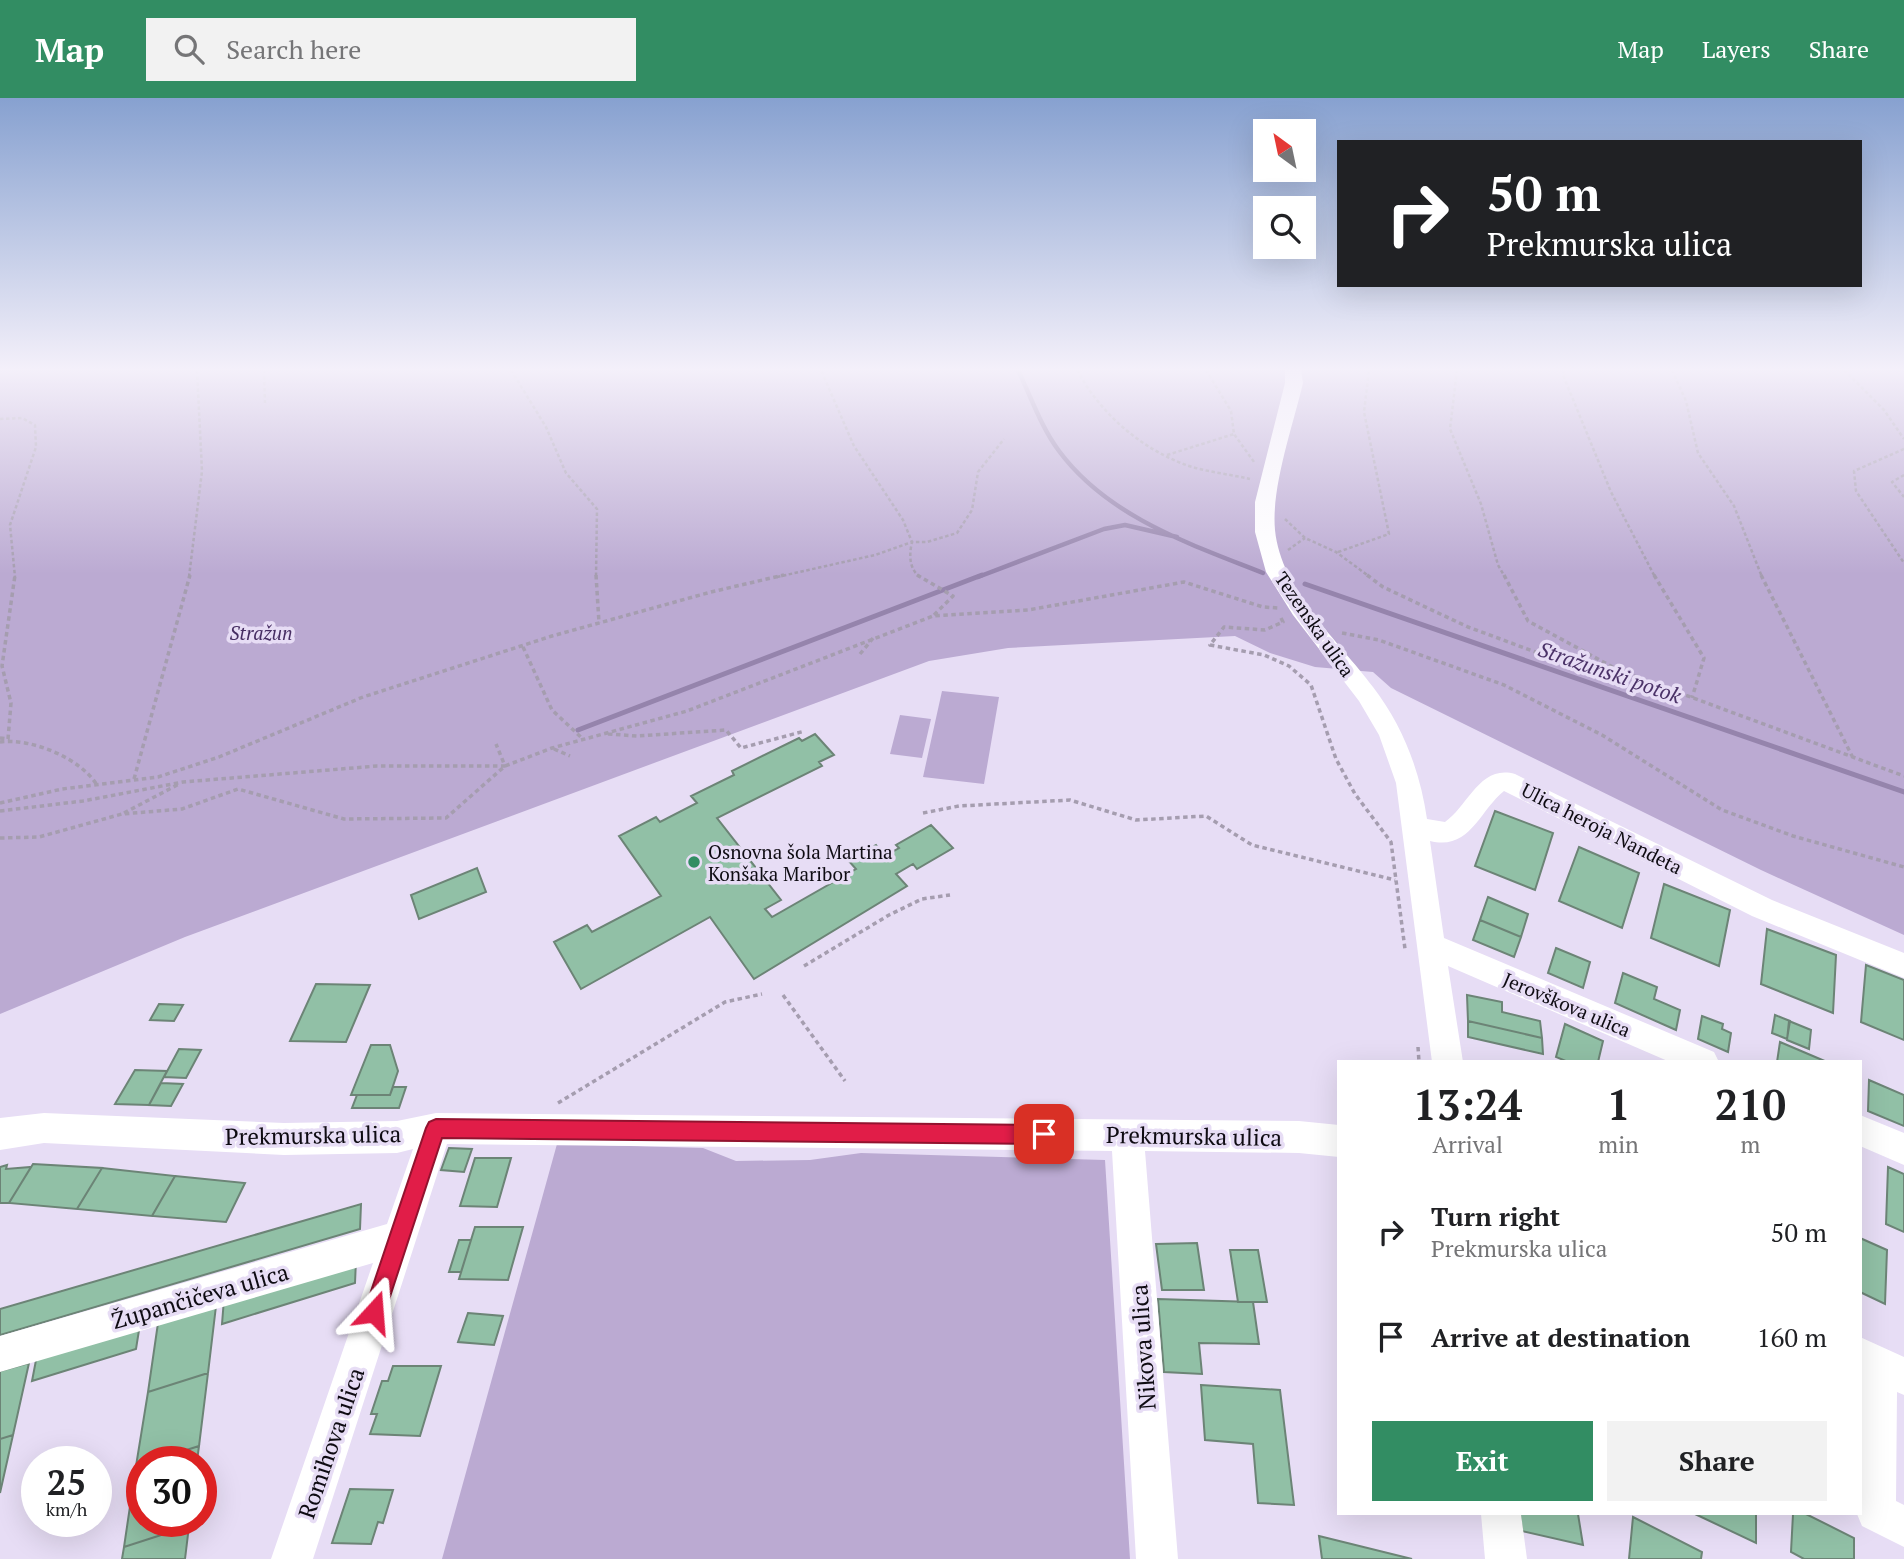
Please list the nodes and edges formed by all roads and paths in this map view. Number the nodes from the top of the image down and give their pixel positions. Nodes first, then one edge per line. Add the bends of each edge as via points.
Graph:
1 (36, 438) edge
2 (200, 438) edge
3 (551, 438) edge
4 (851, 438) edge
5 (1136, 438) edge
6 (1221, 438) edge
7 (1236, 438) edge
8 (1280, 438) edge
9 (1368, 438) edge
10 (1454, 438) edge
11 (1589, 438) edge
12 (1695, 438) edge
13 (1004, 439) dead end
14 (1904, 449) edge
15 (1167, 455) junction
16 (1904, 475) edge
17 (1267, 492) junction
18 (1904, 497) edge
19 (912, 542) junction
20 (1336, 552) junction
21 (1904, 563) edge
22 (1298, 612) junction
23 (933, 616) junction
24 (599, 623) junction
25 (876, 636) junction
26 (523, 646) junction
27 (860, 654) dead end
28 (1623, 672) junction
29 (1692, 698) junction
30 (805, 730) dead end
31 (606, 734) junction
32 (8, 739) junction
33 (0, 740) edge
34 (584, 740) junction
35 (496, 744) dead end
36 (552, 748) junction
37 (570, 756) dead end
38 (1853, 758) junction
39 (505, 766) junction
40 (1904, 776) edge
41 (134, 780) junction
42 (183, 782) junction
43 (97, 785) junction
44 (0, 803) edge
45 (0, 810) edge
46 (923, 813) dead end
47 (122, 814) junction
48 (1416, 826) junction
49 (0, 838) edge
50 (1904, 867) edge
51 (1395, 880) junction
52 (950, 895) dead end
53 (1418, 949) junction
54 (804, 965) dead end
55 (1904, 966) edge
56 (762, 994) dead end
57 (783, 995) dead end
58 (1418, 1035) dead end
59 (1419, 1060) edge
60 (1446, 1060) edge
61 (1698, 1060) edge
62 (845, 1081) dead end
63 (556, 1104) dead end
64 (436, 1128) junction
65 (1862, 1131) edge
66 (0, 1134) edge
67 (1125, 1135) junction
68 (1337, 1141) edge
69 (1904, 1149) edge
70 (399, 1238) junction
71 (0, 1354) edge
72 (1881, 1365) edge
73 (1880, 1514) edge
74 (1501, 1515) edge
75 (292, 1559) edge
76 (1157, 1559) edge
77 (1506, 1559) edge

1 - 32 path via 9,525 15,578 2,666 11,703
2 - 41 path via 202,471 192,568
3 - 24 path via 566,472 597,509 594,555
4 - 19 path
5 - 15 path
6 - 15 path
7 - 17 path
8 - 17 street, Tezenska ulica
9 - 20 path via 1389,534
10 - 28 path via 1481,504 1498,565 1528,621
11 - 29 path via 1655,578 1704,658
12 - 38 path via 1698,453 1734,506 1760,574
13 - 19 path via 978,472 972,510 957,533
14 - 21 path via 1854,471 1856,491
15 - 17 path
16 - 18 path via 1892,482
17 - 20 path via 1305,538
17 - 22 street, Tezenska ulica via 1265,532 1270,552
19 - 23 path via 909,557 916,575 953,596
19 - 24 path
20 - 28 path via 1383,587 1468,627 1584,670
22 - 23 path via 1263,607 1184,582 1028,610
22 - 48 street, Tezenska ulica via 1367,695 1391,735 1409,783
22 - 50 path via 1504,685 1602,735 1722,810
22 - 51 path via 1265,630 1224,627 1210,645 1265,655 1311,684 1336,759 1391,842
23 - 25 path
24 - 26 path
25 - 27 path
25 - 31 path via 687,711
26 - 34 path via 552,710
26 - 41 path via 363,698 219,757
28 - 29 path
29 - 38 path
30 - 31 path via 741,748 726,730 703,728 624,737
31 - 34 path
32 - 33 path
32 - 43 path via 85,769
34 - 36 path
35 - 39 path
36 - 37 path
36 - 39 path
38 - 40 path
39 - 42 path via 377,766
39 - 47 path via 446,818 344,819 239,789 182,809
41 - 43 path
42 - 45 path via 83,801
42 - 47 path
43 - 44 path
46 - 51 path via 959,806 1070,800 1136,820 1206,816 1252,845
47 - 49 path via 39,837
48 - 53 street
48 - 55 street, Ulica heroja Nandeta via 1442,833 1457,829 1488,789 1506,781 1762,908
51 - 53 path
52 - 54 path via 922,899
53 - 60 street
53 - 61 street, Jerovškova ulica
56 - 63 path via 724,1002
57 - 62 path
58 - 59 path
64 - 66 street, Prekmurska ulica via 397,1137 284,1139 44,1128
64 - 67 street, Prekmurska ulica
64 - 70 street, Romihova ulica
65 - 69 street
67 - 68 street, Prekmurska ulica
67 - 76 street, Nikova ulica
70 - 71 street, Župančičeva ulica
70 - 75 street, Romihova ulica
72 - 73 street
74 - 77 street

